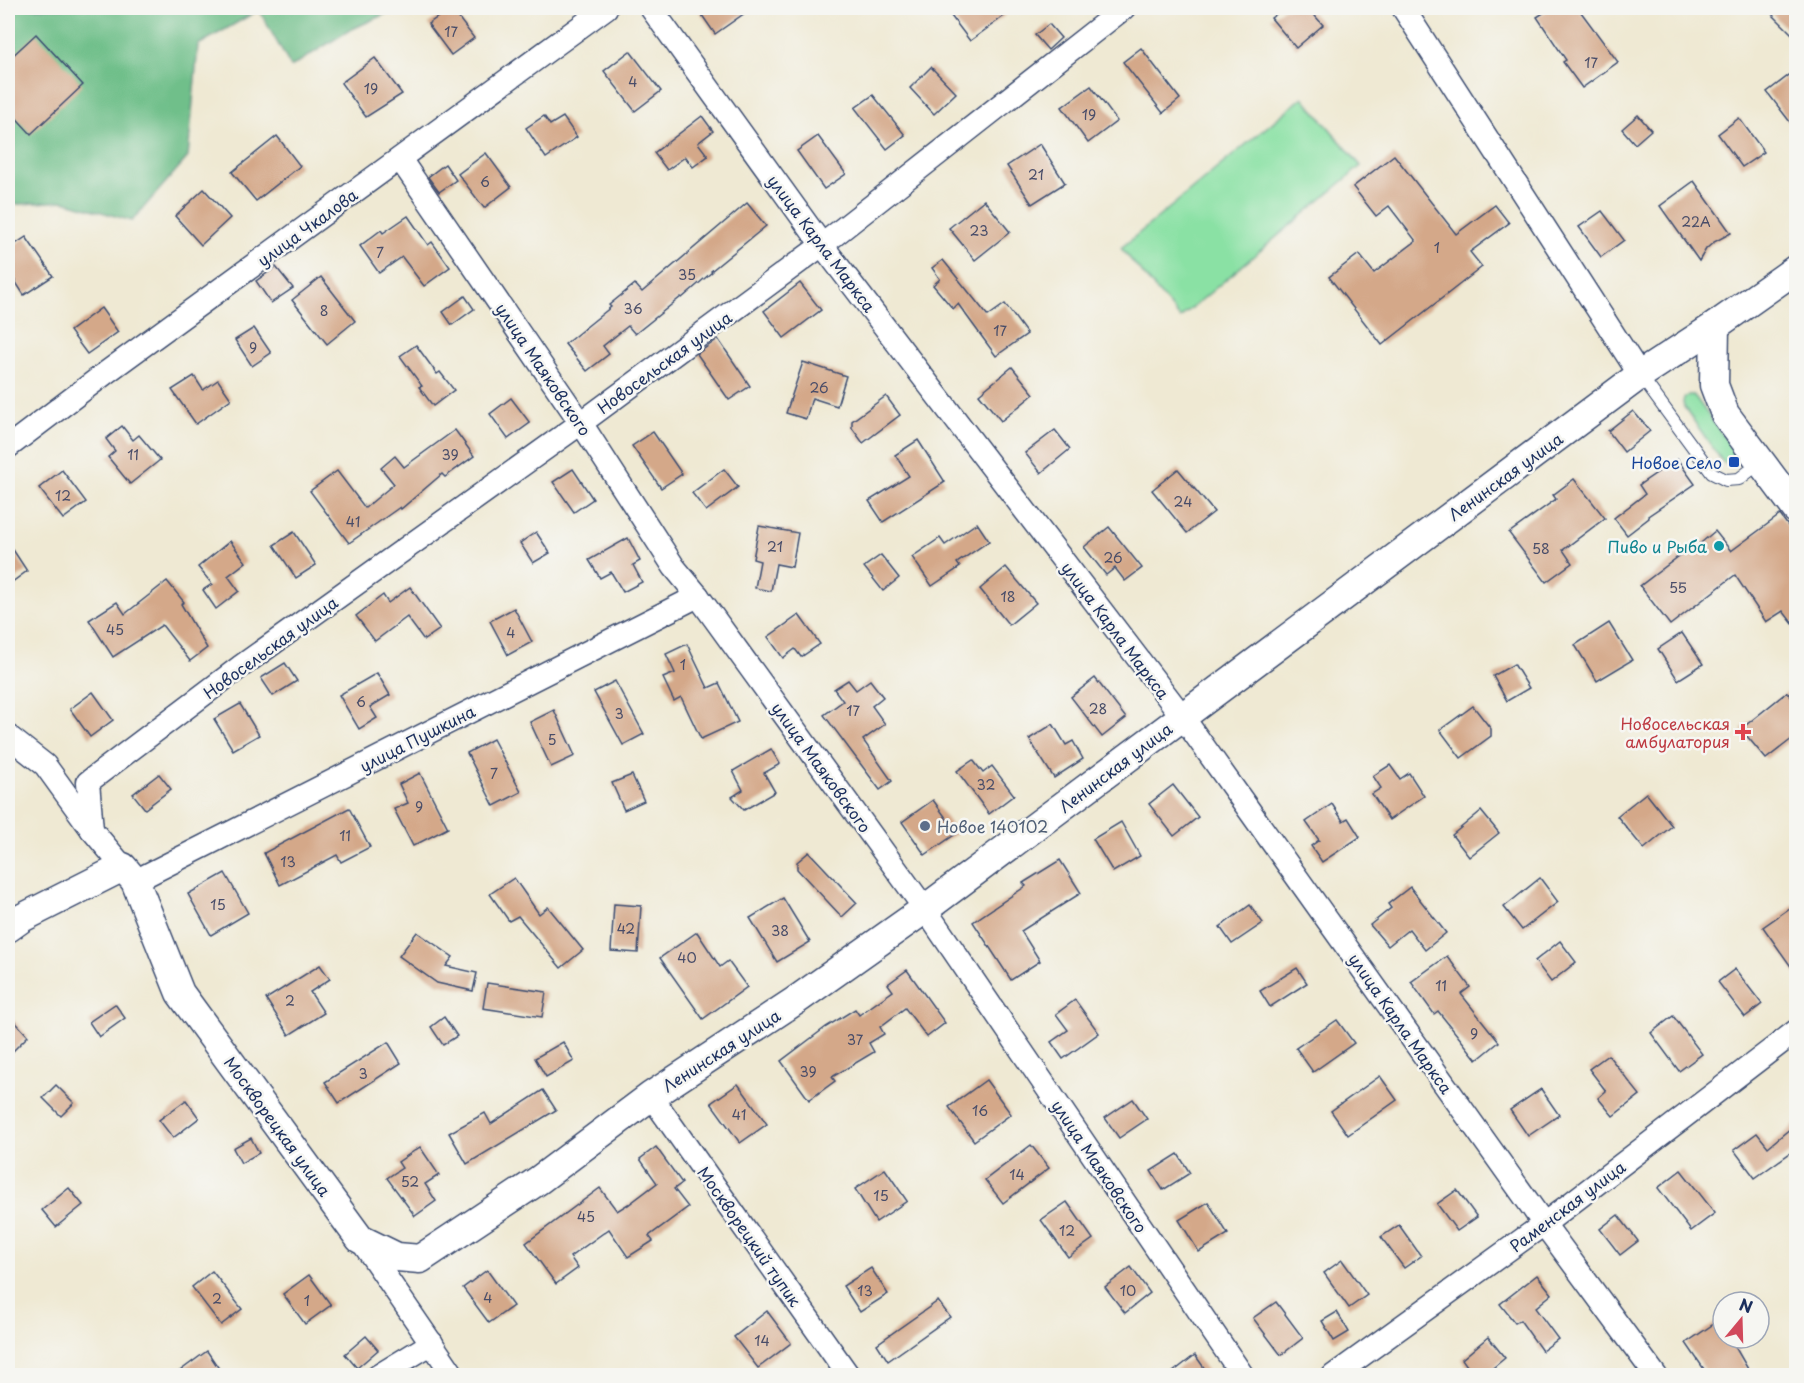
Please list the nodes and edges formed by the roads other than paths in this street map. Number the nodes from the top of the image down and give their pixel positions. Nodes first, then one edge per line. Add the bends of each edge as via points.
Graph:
1 (606, 8) edge
2 (651, 8) edge
3 (1124, 8) edge
4 (1403, 8) edge
5 (400, 159) junction
6 (822, 245) junction
7 (1797, 269) edge
8 (1715, 326) junction
9 (1640, 375) junction
10 (581, 423) junction
11 (8, 447) edge
12 (1761, 462) junction
13 (1797, 509) edge
14 (698, 596) junction
15 (1182, 716) junction
16 (8, 736) edge
17 (92, 830) junction
18 (129, 874) junction
19 (925, 909) junction
20 (8, 928) edge
21 (1796, 1034) edge
22 (651, 1096) junction
23 (1544, 1224) junction
24 (360, 1239) junction
25 (432, 1343) junction
26 (378, 1376) edge
27 (453, 1376) edge
28 (849, 1376) edge
29 (1243, 1376) edge
30 (1333, 1376) edge
31 (1656, 1376) edge

1 - 5 street, улица Чкалова
2 - 6 street, улица Карла Маркса
3 - 6 street, Новосельская улица
4 - 9 street
5 - 10 street, улица Маяковского
5 - 11 street, улица Чкалова
6 - 10 street, Новосельская улица
6 - 15 street, улица Карла Маркса
7 - 8 street, Ленинская улица
8 - 9 street, Ленинская улица
8 - 12 street via 1714,385 1725,414
9 - 12 lane via 1712,473 1726,480 1739,479
9 - 15 street, Ленинская улица
10 - 14 street, улица Маяковского via 674,567
10 - 17 street, Новосельская улица via 240,667 88,782
12 - 13 street
14 - 18 street, улица Пушкина
14 - 19 street, улица Маяковского
15 - 19 street, Ленинская улица
15 - 23 street, улица Карла Маркса
16 - 17 street via 45,765
17 - 18 street
18 - 20 street via 22,918
18 - 24 street, Москворецкая улица via 180,993
19 - 22 street, Ленинская улица
19 - 29 street, улица Маяковского
21 - 23 street, Раменская улица
22 - 24 street, Ленинская улица via 539,1180 420,1258 397,1257
22 - 28 street, Москворецкий тупик
23 - 30 street, Раменская улица
23 - 31 street, улица Карла Маркса
24 - 25 street, Москворецкая улица
25 - 26 street
25 - 27 street, Москворецкая улица

